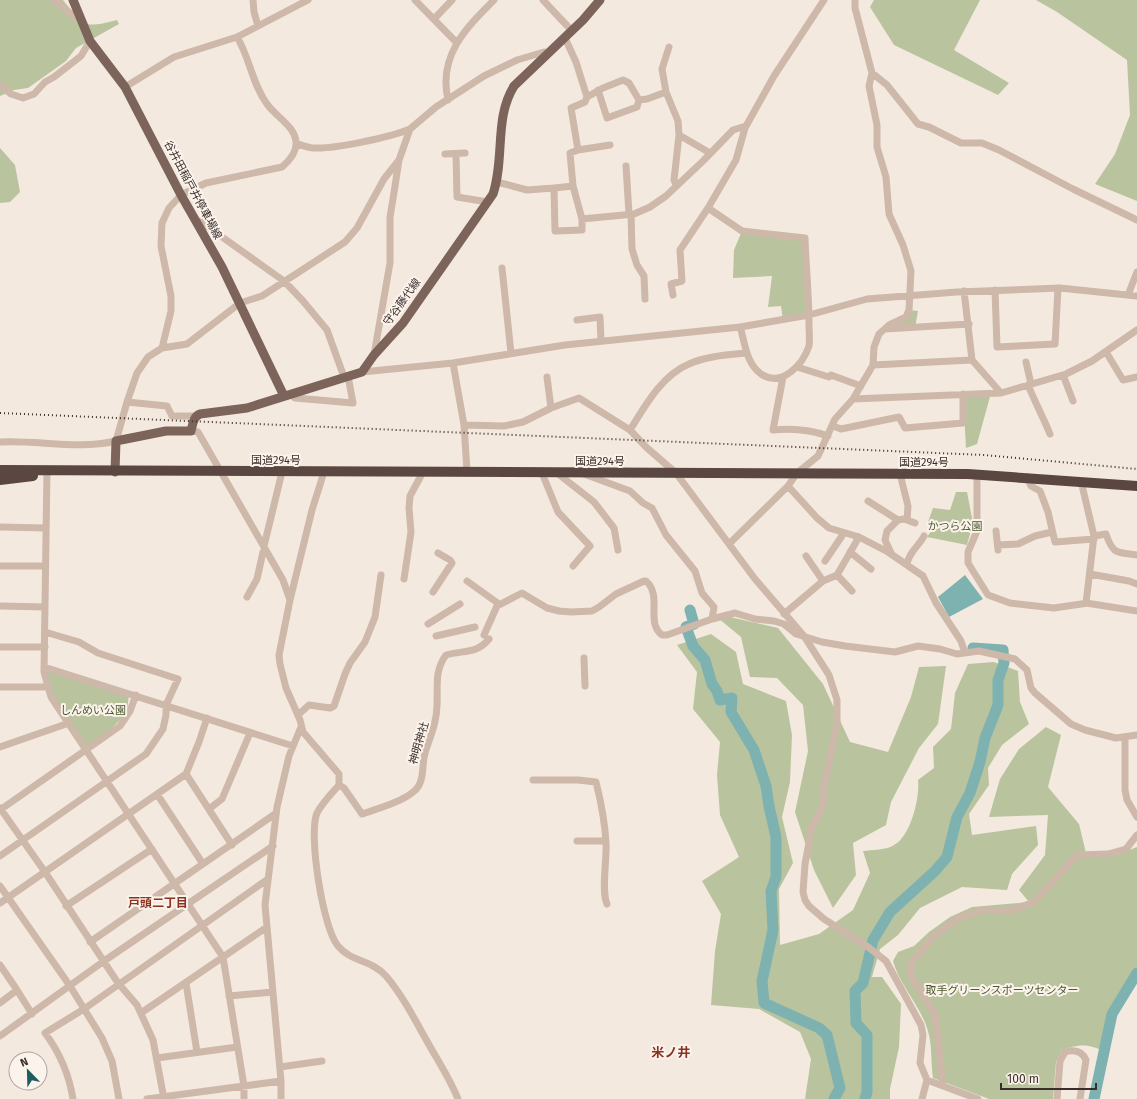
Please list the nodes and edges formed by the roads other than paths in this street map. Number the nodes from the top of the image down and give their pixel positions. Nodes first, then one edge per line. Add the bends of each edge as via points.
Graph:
1 (54, 0) edge
2 (73, 0) edge
3 (253, 0) edge
4 (308, 0) edge
5 (415, 0) edge
6 (452, 0) edge
7 (494, 0) edge
8 (543, 0) edge
9 (600, 0) edge
10 (824, 0) edge
11 (855, 0) edge
12 (79, 15) junction
13 (434, 19) junction
14 (258, 26) junction
15 (568, 34) junction
16 (236, 37) junction
17 (90, 41) junction
18 (457, 43) junction
19 (669, 47) dead end
20 (548, 53) junction
21 (872, 73) junction
22 (0, 85) edge
23 (125, 87) junction
24 (598, 90) junction
25 (666, 92) junction
26 (587, 97) junction
27 (448, 100) junction
28 (639, 100) junction
29 (746, 126) junction
30 (410, 129) junction
31 (679, 135) junction
32 (297, 144) junction
33 (610, 145) dead end
34 (578, 150) junction
35 (465, 153) dead end
36 (710, 153) junction
37 (445, 154) dead end
38 (456, 154) junction
39 (399, 160) junction
40 (626, 166) dead end
41 (497, 182) junction
42 (676, 185) junction
43 (573, 186) junction
44 (554, 188) junction
45 (181, 195) junction
46 (488, 202) junction
47 (708, 208) junction
48 (630, 214) junction
49 (582, 219) junction
50 (195, 220) junction
51 (1137, 220) edge
52 (502, 268) dead end
53 (1137, 272) edge
54 (284, 281) junction
55 (1058, 288) junction
56 (995, 290) junction
57 (964, 291) junction
58 (673, 295) dead end
59 (909, 295) junction
60 (1128, 295) junction
61 (1137, 296) edge
62 (645, 299) dead end
63 (240, 303) junction
64 (809, 315) junction
65 (577, 320) dead end
66 (969, 324) junction
67 (885, 329) junction
68 (741, 330) dead end
69 (1137, 330) edge
70 (601, 341) junction
71 (162, 348) junction
72 (1106, 352) junction
73 (747, 353) junction
74 (511, 354) junction
75 (374, 355) junction
76 (972, 360) junction
77 (1026, 362) dead end
78 (453, 363) junction
79 (873, 365) junction
80 (797, 367) junction
81 (362, 372) junction
82 (1063, 375) junction
83 (346, 377) junction
84 (547, 377) dead end
85 (783, 377) junction
86 (1137, 377) edge
87 (1030, 384) junction
88 (861, 386) junction
89 (1001, 393) junction
90 (963, 394) junction
91 (287, 395) junction
92 (853, 399) junction
93 (1073, 401) dead end
94 (127, 402) junction
95 (551, 408) junction
96 (196, 416) junction
97 (464, 425) junction
98 (833, 426) junction
99 (630, 430) junction
100 (191, 431) junction
101 (1050, 434) dead end
102 (828, 436) junction
103 (116, 441) junction
104 (0, 442) edge
105 (0, 470) edge
106 (467, 471) junction
107 (47, 472) junction
108 (115, 472) junction
109 (222, 472) junction
110 (282, 472) junction
111 (324, 472) junction
112 (423, 472) junction
113 (542, 472) junction
114 (557, 473) junction
115 (582, 473) junction
116 (676, 473) junction
117 (797, 473) junction
118 (900, 474) junction
119 (978, 475) junction
120 (1027, 477) junction
121 (0, 480) edge
122 (1081, 480) junction
123 (788, 486) junction
124 (1137, 486) edge
125 (868, 501) dead end
126 (898, 520) junction
127 (907, 520) junction
128 (915, 523) dead end
129 (0, 527) edge
130 (46, 528) junction
131 (996, 531) dead end
132 (1052, 532) junction
133 (844, 533) junction
134 (924, 536) dead end
135 (859, 538) junction
136 (1094, 538) junction
137 (729, 544) junction
138 (264, 549) junction
139 (618, 550) dead end
140 (850, 552) junction
141 (438, 553) dead end
142 (892, 555) junction
143 (1137, 555) edge
144 (806, 556) dead end
145 (825, 561) dead end
146 (907, 565) junction
147 (0, 566) edge
148 (45, 566) junction
149 (573, 566) dead end
150 (871, 568) dead end
151 (1090, 574) junction
152 (381, 575) dead end
153 (837, 575) junction
154 (404, 579) dead end
155 (467, 581) dead end
156 (823, 581) junction
157 (1137, 584) edge
158 (852, 591) dead end
159 (434, 592) dead end
160 (247, 597) dead end
161 (290, 600) junction
162 (1088, 603) junction
163 (460, 604) dead end
164 (499, 604) junction
165 (0, 606) edge
166 (45, 607) junction
167 (1137, 611) edge
168 (784, 614) junction
169 (712, 619) junction
170 (428, 624) dead end
171 (475, 627) dead end
172 (45, 632) junction
173 (436, 636) dead end
174 (804, 636) junction
175 (0, 647) edge
176 (45, 647) junction
177 (965, 653) junction
178 (584, 658) dead end
179 (44, 667) junction
180 (585, 686) dead end
181 (0, 687) edge
182 (47, 687) junction
183 (136, 695) junction
184 (166, 705) junction
185 (298, 715) junction
186 (207, 718) junction
187 (69, 723) junction
188 (301, 727) junction
189 (250, 733) junction
190 (1137, 735) edge
191 (1125, 737) junction
192 (293, 746) junction
193 (0, 747) edge
194 (88, 750) junction
195 (186, 774) junction
196 (533, 780) dead end
197 (108, 781) junction
198 (340, 785) junction
199 (157, 794) junction
200 (0, 809) edge
201 (209, 809) junction
202 (129, 814) junction
203 (275, 814) junction
204 (1137, 817) edge
205 (1137, 835) edge
206 (22, 841) junction
207 (576, 841) dead end
208 (606, 841) junction
209 (232, 845) junction
210 (273, 846) junction
211 (152, 849) junction
212 (0, 856) edge
213 (204, 864) junction
214 (45, 872) junction
215 (268, 879) junction
216 (175, 883) junction
217 (0, 886) edge
218 (8, 898) junction
219 (0, 903) edge
220 (188, 904) junction
221 (607, 904) dead end
222 (66, 906) junction
223 (202, 925) junction
224 (267, 927) junction
225 (90, 942) junction
226 (223, 957) junction
227 (104, 961) junction
228 (0, 965) edge
229 (118, 983) junction
230 (186, 983) junction
231 (70, 986) junction
232 (17, 990) junction
233 (273, 992) junction
234 (229, 996) junction
235 (0, 1003) edge
236 (84, 1009) junction
237 (141, 1013) junction
238 (32, 1014) junction
239 (0, 1036) edge
240 (237, 1047) junction
241 (197, 1052) junction
242 (157, 1058) junction
243 (322, 1061) dead end
244 (280, 1067) junction
245 (281, 1080) junction
246 (927, 1080) junction
247 (943, 1085) junction
248 (244, 1086) junction
249 (164, 1098) edge
250 (73, 1099) edge
251 (119, 1099) edge
252 (147, 1099) edge
253 (244, 1099) edge
254 (281, 1099) edge
255 (458, 1099) edge
256 (922, 1099) edge
257 (978, 1099) edge
258 (1057, 1099) edge
259 (1080, 1099) edge

1 - 12 street via 75,17
2 - 12 main road, 谷井田稲戸井停車場線
3 - 14 street
4 - 14 street
5 - 13 street
6 - 13 street
7 - 18 street
8 - 15 street
9 - 15 main road, 守谷藤代線
10 - 29 street via 774,76
11 - 21 street
12 - 17 main road, 谷井田稲戸井停車場線
13 - 18 street
14 - 16 street
15 - 20 main road, 守谷藤代線
15 - 26 street
16 - 23 street via 174,57
16 - 32 street via 244,49 265,102 295,135
17 - 22 street via 81,56 45,82 34,94 23,98 11,94
17 - 23 main road, 谷井田稲戸井停車場線
18 - 27 street via 445,71
19 - 25 street via 662,69
20 - 27 street via 517,60 484,76
20 - 41 main road, 守谷藤代線 via 508,96 502,124
21 - 51 street via 887,85 918,124 961,143 982,143 999,150
21 - 59 street via 869,86 877,125 877,147 886,177 889,214 904,245 911,270
23 - 45 main road, 谷井田稲戸井停車場線
24 - 26 street
24 - 28 street via 623,80 629,83
24 - 28 street via 607,118 637,108
25 - 28 street
25 - 31 street via 678,121
26 - 34 street via 585,102 571,108
27 - 30 street
29 - 36 street via 733,130
29 - 47 street via 736,160
30 - 32 street via 343,145 315,148
30 - 39 street
31 - 36 street
31 - 42 street via 674,180
32 - 45 street via 291,160 282,167 206,183
33 - 34 street
34 - 43 street via 570,153
35 - 38 street
36 - 42 street
37 - 38 street
38 - 46 street via 457,197
39 - 54 street via 384,179 357,228 345,242
39 - 75 street via 390,217 390,263
40 - 48 street
41 - 44 street via 527,190
41 - 46 main road, 守谷藤代線
42 - 48 street via 650,207
43 - 44 street
43 - 49 street
44 - 49 street via 555,231 582,230
45 - 50 main road, 谷井田稲戸井停車場線
45 - 71 street via 169,208 162,223 161,246 171,296 171,311
46 - 75 main road, 守谷藤代線 via 403,323
47 - 58 street via 680,250 682,281 671,284
47 - 64 street via 742,231 805,238
48 - 49 street
48 - 62 street via 632,249 644,276
50 - 54 street
50 - 63 main road, 谷井田稲戸井停車場線
52 - 74 street
53 - 60 street
54 - 63 street via 262,296
54 - 83 street via 327,330
55 - 56 street
55 - 56 street via 1055,344 997,347
55 - 60 street
56 - 57 street
57 - 59 street
57 - 66 street
59 - 64 street via 868,299
59 - 67 street via 909,310 906,317
60 - 61 street
63 - 71 street via 187,344
63 - 91 main road, 谷井田稲戸井停車場線
64 - 70 street via 740,327
64 - 80 street via 809,345
65 - 70 street via 600,318
66 - 67 street
66 - 76 street
67 - 79 street via 879,334 874,347
68 - 73 street
69 - 72 street
70 - 74 street
71 - 94 street via 148,357 136,373
72 - 82 street
72 - 86 street via 1123,380
73 - 85 street via 761,374
73 - 99 street via 689,363 670,375 645,405
74 - 78 street
75 - 81 main road, 守谷藤代線
76 - 79 street
76 - 89 street
77 - 87 street
78 - 81 street
78 - 97 street
79 - 88 street
80 - 85 street
80 - 88 street via 829,377 831,375
81 - 83 main road
82 - 87 street
82 - 93 street
83 - 91 main road
83 - 91 street via 353,403 295,398
84 - 95 street
85 - 102 street via 773,430 794,428
87 - 89 street
87 - 101 street via 1037,409
88 - 92 street
89 - 90 street
90 - 92 street
90 - 98 street via 964,423 905,428 899,417 841,429
91 - 96 main road via 247,408
92 - 98 street via 835,419
94 - 96 street via 167,406 172,416
94 - 103 street
95 - 97 street via 523,422 504,426
95 - 99 street via 579,398
96 - 100 main road
97 - 106 street
98 - 102 street
99 - 116 street
100 - 103 main road via 166,431
100 - 109 street via 198,432
102 - 117 street via 818,456
103 - 104 street via 86,446
103 - 108 main road
105 - 107 highway, 国道294号
106 - 112 highway, 国道294号
106 - 113 highway, 国道294号
107 - 108 highway, 国道294号
107 - 121 highway, 国道294号
107 - 130 street
108 - 109 highway, 国道294号
109 - 110 highway, 国道294号
109 - 138 street
110 - 111 highway, 国道294号
110 - 138 street
111 - 112 highway, 国道294号
111 - 161 street
112 - 154 street via 410,496 408,508 411,532
113 - 114 highway, 国道294号
113 - 149 street via 558,512 590,546
114 - 115 highway, 国道294号
114 - 139 street via 594,502 614,528
115 - 116 highway, 国道294号
115 - 169 street via 630,492 643,504 652,508 666,536 695,571 702,593 714,607
116 - 117 highway, 国道294号
116 - 137 street
117 - 118 highway, 国道294号
117 - 123 street
118 - 119 highway, 国道294号
118 - 127 street via 908,506
119 - 120 highway, 国道294号
119 - 162 street via 977,531 968,552 968,563 988,595 1010,603 1054,608
120 - 122 highway, 国道294号
120 - 132 street via 1031,486 1040,491
122 - 124 highway, 国道294号
122 - 136 street
123 - 133 street via 817,518 829,528
123 - 137 street
125 - 126 street
126 - 127 street
126 - 142 street via 887,531 885,540
127 - 128 street
129 - 130 street
130 - 148 street
131 - 132 street via 998,548
132 - 136 street via 1055,542
133 - 135 street
133 - 145 street
134 - 146 street via 908,558
135 - 140 street
135 - 142 street
136 - 143 street via 1106,534 1111,548 1116,552
136 - 151 street
137 - 168 street
138 - 160 street via 256,580
138 - 161 street
140 - 150 street
140 - 153 street
141 - 159 street via 452,563
142 - 146 street
144 - 156 street
146 - 177 street via 923,576 936,603 961,641
147 - 148 street
148 - 166 street
151 - 157 street
151 - 162 street via 1086,602
152 - 185 street via 375,617 365,642 350,662 334,706 330,708 309,705
153 - 156 street
153 - 158 street
155 - 164 street
156 - 168 street
161 - 185 street via 280,664 286,688
162 - 167 street
163 - 170 street
164 - 169 street via 522,593 547,608 571,612 592,611 616,594 644,581 649,583 654,594 656,626 662,635
164 - 198 street, 神明神社 via 493,611 483,647 446,655 442,661 437,675 437,720 423,760 420,784 414,791 390,804 362,814
165 - 166 street
166 - 172 street
168 - 174 street
169 - 174 street via 735,613 755,620 784,624 796,634
171 - 173 street
172 - 176 street
172 - 184 street via 79,642 98,653 178,679
174 - 177 street via 822,642 870,650 895,652 918,646 958,654
174 - 246 street via 829,674 837,700 837,724 822,804 811,830 805,864 805,900 824,919 886,961 921,1025 923,1035 920,1063
175 - 176 street
176 - 179 street
177 - 191 street via 979,651 1015,659 1027,670 1031,688 1035,693 1071,724 1105,736
178 - 180 street
179 - 182 street
179 - 183 street
181 - 182 street
182 - 187 street
183 - 184 street
183 - 194 street via 130,712 120,726
184 - 186 street
184 - 197 street via 163,729 146,754
185 - 188 street
186 - 189 street
186 - 195 street
187 - 193 street
187 - 194 street
188 - 192 street
188 - 198 street via 339,774
189 - 192 street
189 - 201 street via 222,799
190 - 191 street
191 - 204 street via 1125,790 1127,800
192 - 203 street
194 - 197 street
194 - 200 street
195 - 199 street
195 - 201 street
196 - 208 street via 596,782
197 - 202 street
197 - 206 street
198 - 255 street via 317,814 315,831 320,897 327,926 334,941 344,952 378,968 401,996
199 - 202 street
199 - 213 street
200 - 206 street
201 - 209 street
202 - 211 street
202 - 214 street
203 - 209 street
203 - 210 street
205 - 247 street via 1126,849 1108,854 1077,855 1034,902 1010,911 983,910 960,917 938,932 921,950 911,963 911,977 935,1014
206 - 212 street
206 - 214 street
207 - 208 street
208 - 221 street via 603,896
209 - 213 street
210 - 215 street
210 - 220 street
211 - 216 street
211 - 222 street
213 - 216 street
214 - 218 street
214 - 222 street
215 - 223 street
215 - 224 street
216 - 220 street
216 - 225 street
217 - 218 street
218 - 219 street
218 - 231 street
220 - 223 street
220 - 227 street
222 - 225 street
223 - 226 street
223 - 229 street
224 - 226 street
224 - 233 street
225 - 227 street
226 - 230 street
226 - 234 street
227 - 229 street
227 - 231 street
228 - 232 street
229 - 236 street
229 - 237 street
230 - 237 street
230 - 241 street
231 - 236 street
231 - 238 street
232 - 235 street
232 - 238 street
233 - 234 street
233 - 244 street
234 - 240 street
236 - 250 street via 45,1033 57,1049 66,1070
236 - 251 street via 102,1038 112,1061
237 - 242 street via 153,1040
238 - 239 street
240 - 241 street
240 - 248 street
241 - 242 street
242 - 249 street
243 - 244 street
244 - 245 street
245 - 248 street
245 - 254 street
246 - 247 street
246 - 256 street
247 - 257 street
248 - 249 street
248 - 253 street
249 - 252 street
258 - 259 street via 1060,1061 1065,1052 1074,1050 1079,1051 1086,1060

